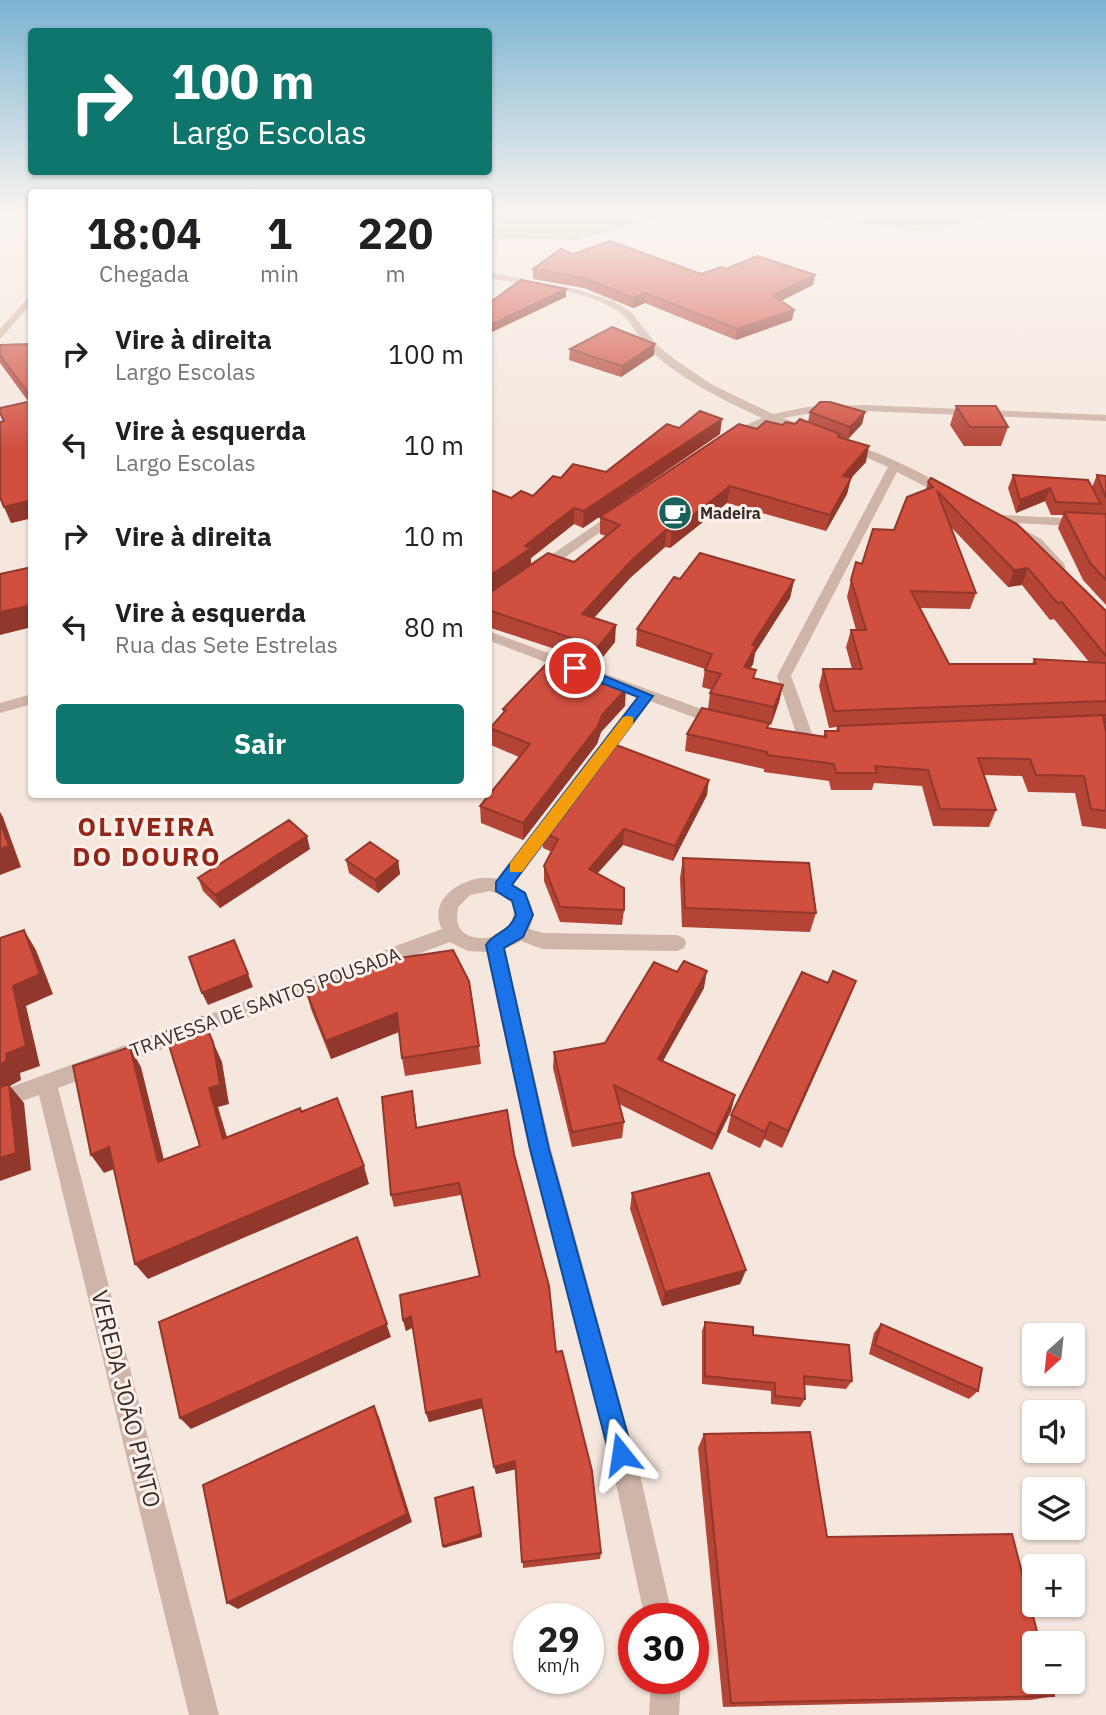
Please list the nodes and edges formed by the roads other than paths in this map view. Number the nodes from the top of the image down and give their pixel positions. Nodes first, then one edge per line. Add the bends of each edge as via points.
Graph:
1 (564, 291) edge
2 (28, 301) edge
3 (0, 336) edge
4 (769, 417) junction
5 (1106, 418) edge
6 (717, 444) edge
7 (894, 466) junction
8 (964, 501) edge
9 (633, 503) edge
10 (1106, 524) edge
11 (1071, 579) edge
12 (523, 581) edge
13 (492, 637) edge
14 (646, 696) junction
15 (28, 700) edge
16 (0, 708) edge
17 (738, 728) edge
18 (784, 737) edge
19 (502, 886) junction
20 (517, 932) junction
21 (453, 933) junction
22 (677, 943) dead end
23 (495, 945) junction
24 (46, 1083) junction
25 (0, 1100) edge
26 (655, 1603) edge
27 (665, 1694) edge
28 (204, 1715) edge
29 (664, 1715) edge

1 - 4 street via 622,309 652,346 744,408
2 - 3 street
4 - 5 street via 845,407
4 - 6 street
4 - 7 street
7 - 8 street
7 - 18 street via 784,676 811,736
9 - 12 street
10 - 11 street via 993,516 1036,542
13 - 14 street
14 - 17 street
14 - 19 street
15 - 16 street
19 - 20 street via 523,906 525,915
19 - 21 street via 477,885 455,896 446,914
20 - 22 street via 542,941
20 - 23 street
21 - 23 street via 471,944
21 - 24 street, TRAVESSA DE SANTOS POUSADA
23 - 26 street via 540,1149 628,1479
24 - 25 street, TRAVESSA DE SANTOS POUSADA
24 - 28 street, VEREDA JOÃO PINTO
27 - 29 street

